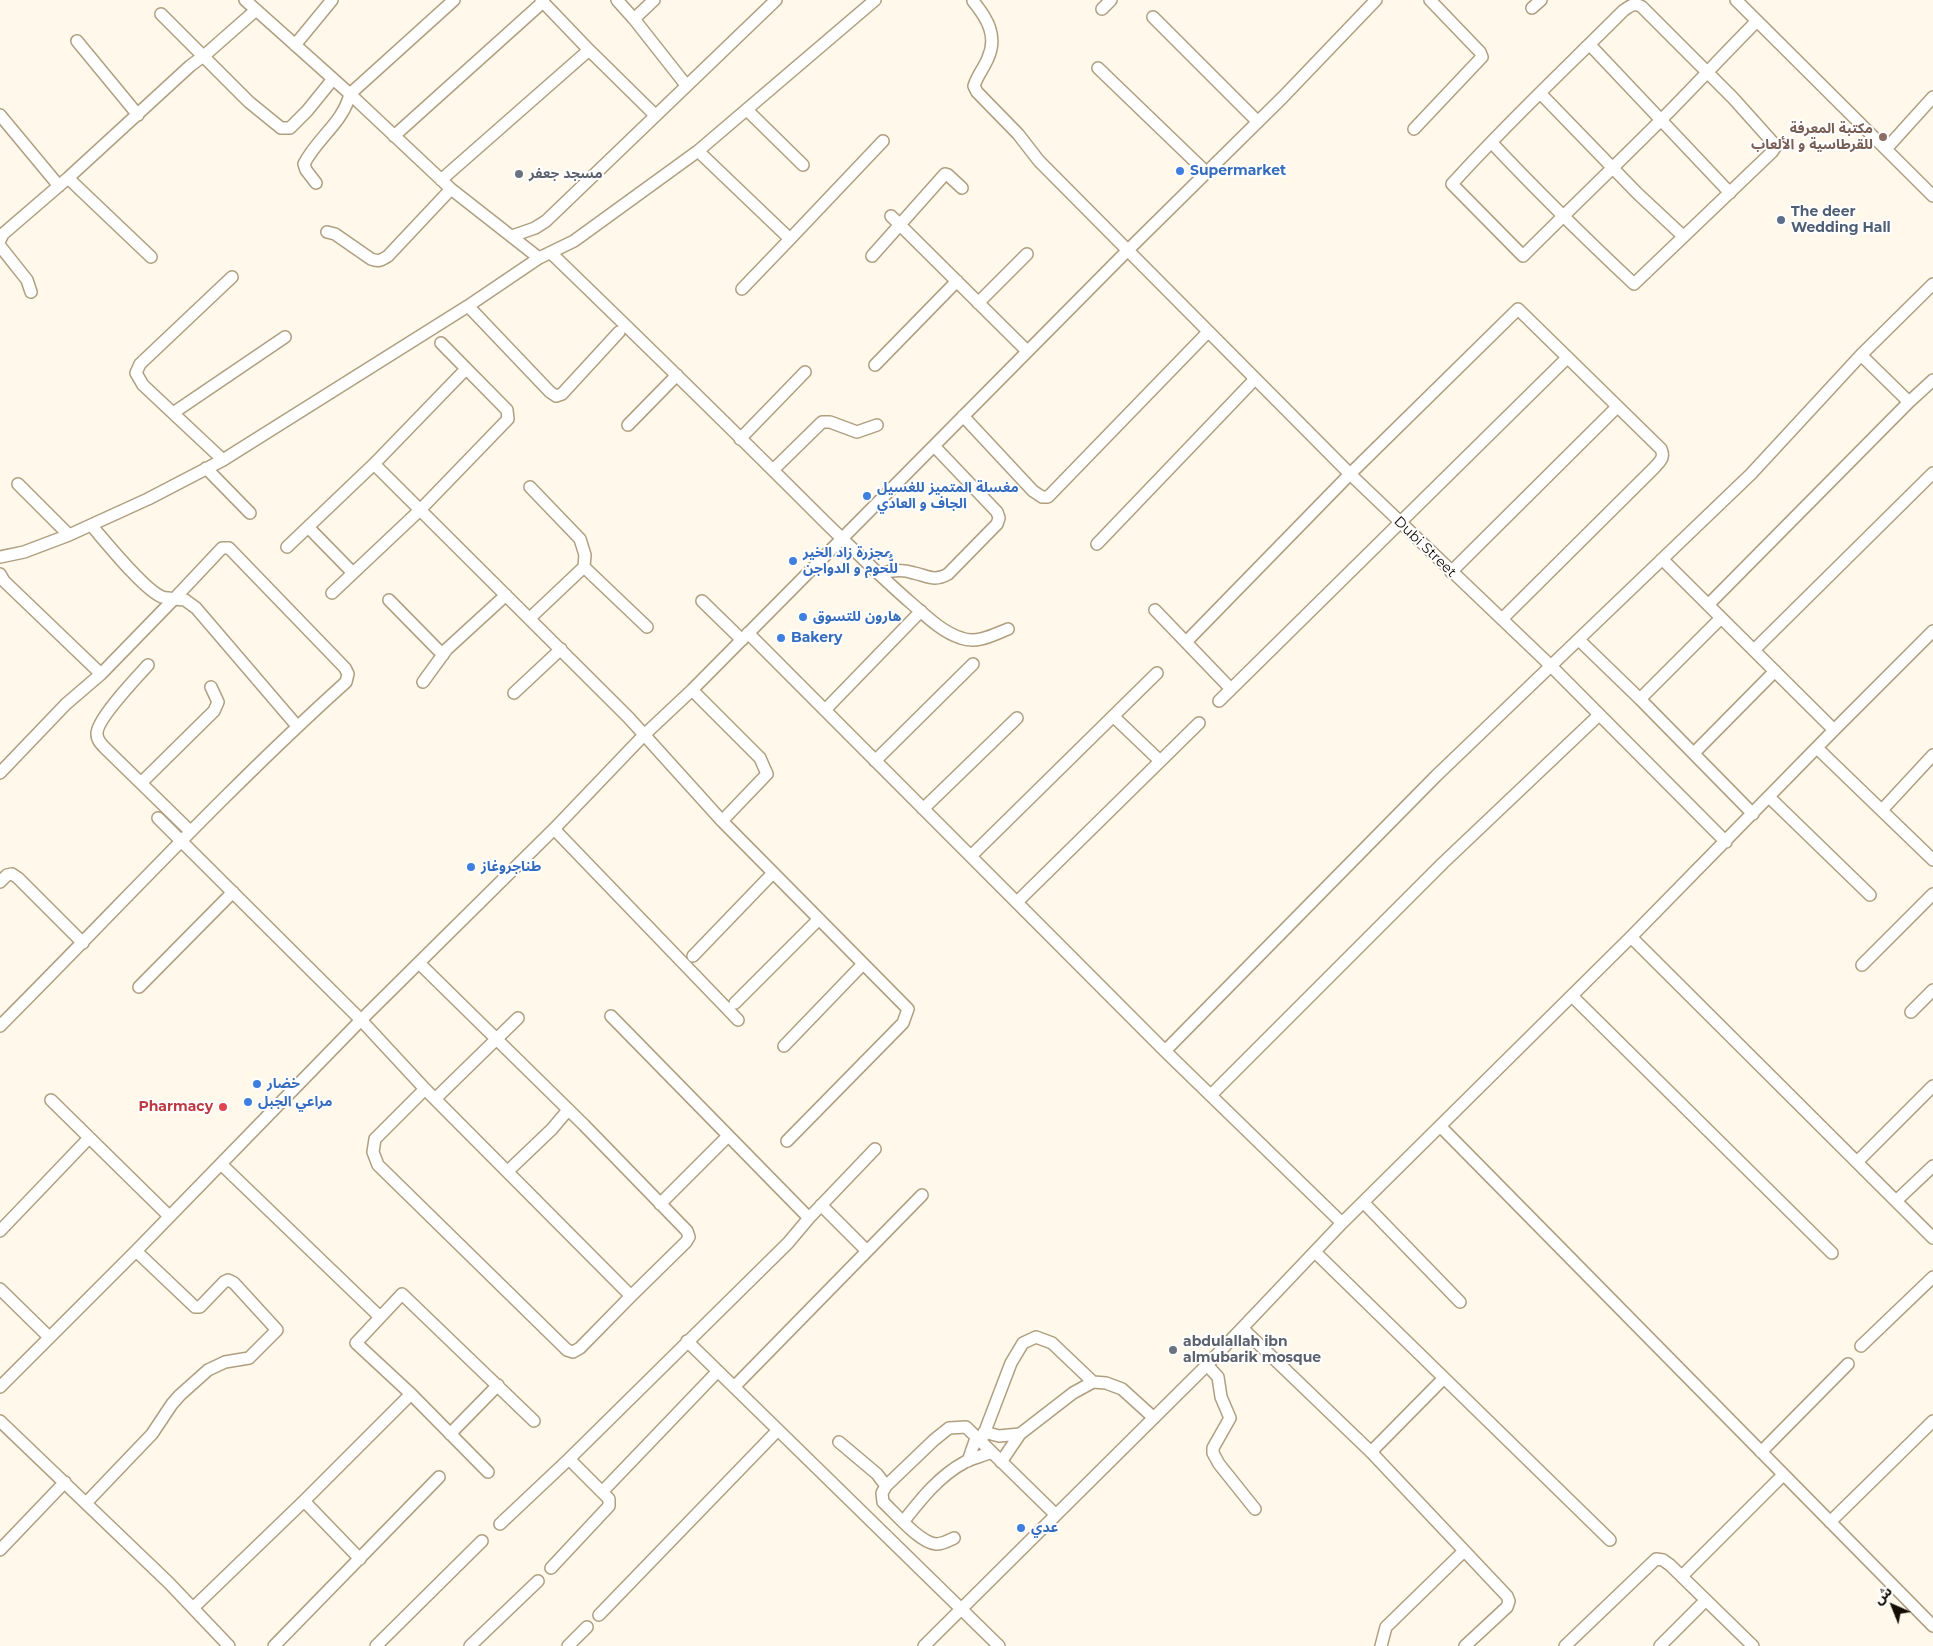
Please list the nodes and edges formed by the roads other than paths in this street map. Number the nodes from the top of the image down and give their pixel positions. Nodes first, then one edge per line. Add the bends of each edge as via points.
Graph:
1 (245, 0) edge
2 (332, 0) edge
3 (454, 0) edge
4 (617, 0) edge
5 (654, 0) edge
6 (776, 0) edge
7 (875, 0) edge
8 (1111, 0) edge
9 (1376, 0) edge
10 (1430, 0) edge
11 (1736, 0) edge
12 (542, 1) edge
13 (973, 1) edge
14 (1637, 2) edge
15 (1102, 9) dead end
16 (256, 10) junction
17 (161, 14) dead end
18 (1153, 17) dead end
19 (634, 19) junction
20 (1757, 21) junction
21 (77, 40) dead end
22 (295, 45) junction
23 (1590, 45) junction
24 (589, 50) junction
25 (202, 57) junction
26 (1098, 68) dead end
27 (1706, 72) junction
28 (333, 79) junction
29 (686, 85) junction
30 (350, 94) junction
31 (1541, 94) junction
32 (1933, 97) edge
33 (747, 110) junction
34 (0, 115) edge
35 (138, 115) junction
36 (655, 115) junction
37 (1660, 120) junction
38 (1258, 122) junction
39 (1414, 129) dead end
40 (394, 136) junction
41 (883, 141) dead end
42 (1492, 143) junction
43 (1886, 149) junction
44 (698, 151) junction
45 (803, 165) dead end
46 (1613, 167) junction
47 (1207, 173) junction
48 (441, 180) junction
49 (64, 182) junction
50 (316, 182) dead end
51 (962, 188) dead end
52 (451, 189) junction
53 (1730, 193) junction
54 (1933, 196) edge
55 (890, 216) dead end
56 (1563, 216) junction
57 (899, 224) junction
58 (327, 232) dead end
59 (512, 236) junction
60 (1683, 236) junction
61 (790, 239) junction
62 (0, 240) edge
63 (0, 246) edge
64 (1126, 251) junction
65 (551, 253) junction
66 (1027, 254) dead end
67 (872, 256) dead end
68 (151, 257) dead end
69 (538, 258) junction
70 (232, 277) dead end
71 (956, 281) junction
72 (1933, 284) edge
73 (742, 289) dead end
74 (31, 292) dead end
75 (978, 303) junction
76 (468, 306) junction
77 (619, 332) dead end
78 (1208, 332) junction
79 (285, 337) dead end
80 (441, 344) dead end
81 (1027, 352) junction
82 (1862, 354) junction
83 (1567, 358) junction
84 (875, 366) dead end
85 (466, 369) junction
86 (805, 372) dead end
87 (678, 375) junction
88 (1255, 379) junction
89 (1933, 380) edge
90 (1909, 402) junction
91 (1617, 407) junction
92 (173, 413) junction
93 (963, 416) junction
94 (628, 425) dead end
95 (877, 425) dead end
96 (740, 439) junction
97 (934, 446) junction
98 (223, 460) junction
99 (374, 464) junction
100 (206, 468) junction
101 (773, 470) junction
102 (1933, 473) edge
103 (1350, 474) junction
104 (18, 484) dead end
105 (530, 486) dead end
106 (420, 510) junction
107 (250, 513) dead end
108 (1400, 523) junction
109 (91, 525) junction
110 (308, 527) junction
111 (69, 535) junction
112 (842, 538) junction
113 (1097, 544) dead end
114 (287, 547) dead end
115 (0, 557) edge
116 (1662, 559) junction
117 (584, 567) junction
118 (1451, 572) junction
119 (0, 574) edge
120 (353, 574) junction
121 (879, 574) junction
122 (332, 593) dead end
123 (506, 595) junction
124 (174, 599) junction
125 (389, 600) dead end
126 (702, 601) dead end
127 (1708, 605) junction
128 (1155, 610) dead end
129 (920, 611) junction
130 (530, 618) junction
131 (1721, 618) junction
132 (1502, 619) junction
133 (647, 626) dead end
134 (1008, 629) dead end
135 (1933, 632) edge
136 (745, 637) junction
137 (1579, 640) junction
138 (1186, 642) junction
139 (561, 649) junction
140 (1754, 650) junction
141 (443, 655) junction
142 (973, 664) dead end
143 (148, 666) dead end
144 (1551, 666) junction
145 (1775, 671) junction
146 (1157, 673) dead end
147 (101, 674) junction
148 (422, 682) dead end
149 (211, 687) dead end
150 (1230, 688) junction
151 (692, 690) junction
152 (514, 693) dead end
153 (1640, 699) junction
154 (1219, 701) dead end
155 (825, 710) junction
156 (1599, 715) junction
157 (1113, 716) junction
158 (1017, 718) dead end
159 (1199, 722) dead end
160 (297, 726) junction
161 (1834, 730) junction
162 (643, 736) junction
163 (1817, 748) junction
164 (1694, 753) junction
165 (1933, 755) edge
166 (1160, 760) junction
167 (875, 761) junction
168 (0, 773) edge
169 (141, 783) junction
170 (1768, 797) junction
171 (924, 809) junction
172 (1882, 810) junction
173 (1753, 814) junction
174 (158, 818) dead end
175 (722, 821) junction
176 (554, 829) junction
177 (190, 830) junction
178 (181, 840) junction
179 (1726, 842) junction
180 (971, 856) junction
181 (1933, 860) edge
182 (773, 873) junction
183 (0, 882) edge
184 (233, 892) junction
185 (1933, 894) edge
186 (1870, 895) dead end
187 (1017, 902) junction
188 (819, 919) junction
189 (1631, 936) junction
190 (83, 943) junction
191 (693, 956) dead end
192 (418, 963) junction
193 (863, 964) junction
194 (1862, 965) dead end
195 (139, 987) dead end
196 (1933, 990) edge
197 (1572, 996) junction
198 (735, 1003) dead end
199 (1911, 1012) dead end
200 (611, 1016) dead end
201 (518, 1018) dead end
202 (362, 1020) junction
203 (738, 1020) dead end
204 (0, 1026) edge
205 (496, 1039) junction
206 (784, 1046) dead end
207 (1165, 1051) junction
208 (1933, 1086) edge
209 (425, 1090) junction
210 (1211, 1095) junction
211 (435, 1099) junction
212 (50, 1100) dead end
213 (568, 1110) junction
214 (1441, 1127) junction
215 (728, 1136) junction
216 (89, 1138) junction
217 (787, 1141) dead end
218 (875, 1149) dead end
219 (1857, 1162) junction
220 (221, 1164) junction
221 (1933, 1166) edge
222 (508, 1171) junction
223 (922, 1195) dead end
224 (1896, 1201) junction
225 (1364, 1202) junction
226 (660, 1204) junction
227 (822, 1205) junction
228 (169, 1216) junction
229 (809, 1218) junction
230 (1342, 1224) junction
231 (0, 1231) edge
232 (1933, 1238) edge
233 (136, 1251) junction
234 (867, 1251) junction
235 (1316, 1252) junction
236 (1832, 1253) dead end
237 (1933, 1277) edge
238 (0, 1288) edge
239 (631, 1296) junction
240 (1460, 1302) dead end
241 (380, 1318) junction
242 (1242, 1328) junction
243 (49, 1337) junction
244 (687, 1341) junction
245 (1861, 1346) dead end
246 (1848, 1364) dead end
247 (1207, 1365) junction
248 (718, 1371) junction
249 (1444, 1378) junction
250 (1093, 1382) junction
251 (498, 1385) junction
252 (0, 1387) edge
253 (734, 1387) junction
254 (410, 1394) junction
255 (1154, 1418) junction
256 (0, 1421) edge
257 (534, 1421) dead end
258 (1933, 1421) edge
259 (778, 1430) junction
260 (450, 1434) junction
261 (1020, 1434) junction
262 (981, 1437) junction
263 (839, 1442) dead end
264 (992, 1452) junction
265 (1371, 1452) junction
266 (1761, 1452) junction
267 (569, 1459) junction
268 (968, 1460) junction
269 (1001, 1462) junction
270 (488, 1472) dead end
271 (1783, 1475) junction
272 (439, 1477) dead end
273 (64, 1482) junction
274 (886, 1486) junction
275 (602, 1492) junction
276 (304, 1501) junction
277 (86, 1503) junction
278 (1256, 1508) dead end
279 (1056, 1515) junction
280 (903, 1522) junction
281 (1830, 1522) junction
282 (500, 1524) dead end
283 (954, 1538) dead end
284 (1610, 1540) dead end
285 (482, 1541) dead end
286 (0, 1550) edge
287 (1464, 1551) junction
288 (360, 1559) junction
289 (551, 1568) dead end
290 (1682, 1576) junction
291 (538, 1581) dead end
292 (1706, 1600) junction
293 (193, 1608) junction
294 (962, 1608) junction
295 (599, 1615) dead end
296 (1933, 1626) edge
297 (587, 1627) dead end
298 (1385, 1644) edge
299 (229, 1646) edge
300 (274, 1646) edge
301 (376, 1646) edge
302 (470, 1646) edge
303 (568, 1646) edge
304 (924, 1646) edge
305 (999, 1646) edge
306 (1465, 1646) edge
307 (1565, 1646) edge
308 (1660, 1646) edge
309 (1753, 1646) edge

1 - 16 street
2 - 22 street
3 - 30 street
4 - 19 street
5 - 19 street
6 - 29 street
7 - 33 street
8 - 15 street
9 - 38 street
10 - 39 street via 1482,57
11 - 20 street
12 - 24 street
12 - 40 street
13 - 64 street, Dubi Street via 989,25 993,45 974,86 977,92
14 - 23 street
14 - 27 street
16 - 22 street
16 - 25 street
17 - 25 street
18 - 38 street
19 - 29 street
20 - 27 street
20 - 43 street
21 - 35 street
22 - 28 street
23 - 31 street
23 - 37 street
24 - 36 street
24 - 48 street
25 - 28 street via 283,129 290,128
25 - 35 street
26 - 47 street
27 - 37 street
27 - 53 street via 1776,146
28 - 30 street
29 - 36 street
30 - 40 street
30 - 50 street via 345,110 304,164
31 - 42 street
31 - 46 street
32 - 43 street
33 - 44 street
33 - 45 street
34 - 49 street
35 - 49 street
36 - 59 street via 546,221
37 - 46 street
37 - 53 street
38 - 47 street
40 - 48 street
41 - 61 street
42 - 56 street
42 - 56 street via 1452,184 1523,256
43 - 54 street
44 - 61 street
44 - 65 street via 574,241
46 - 56 street
46 - 60 street
47 - 64 street
48 - 52 street
49 - 62 street
49 - 68 street
51 - 57 street via 945,174
52 - 58 street via 382,260 372,259
52 - 59 street
53 - 60 street
55 - 57 street
56 - 60 street via 1634,284
57 - 67 street
57 - 71 street
59 - 69 street
61 - 73 street
63 - 74 street via 27,280
64 - 78 street, Dubi Street
64 - 81 street
65 - 69 street
65 - 87 street
66 - 75 street
69 - 76 street
70 - 92 street via 137,369 137,378
71 - 75 street
71 - 84 street
72 - 82 street
75 - 81 street
76 - 77 street via 556,396 562,394
76 - 98 street
78 - 88 street, Dubi Street
78 - 93 street via 1048,497 1033,492
79 - 92 street
80 - 85 street
81 - 93 street
82 - 90 street
82 - 116 street via 1751,474
83 - 91 street
83 - 103 street via 1518,309
83 - 108 street
85 - 99 street
85 - 106 street via 507,410 508,419
86 - 96 street
87 - 94 street
87 - 96 street
88 - 103 street, Dubi Street
88 - 113 street
89 - 90 street
90 - 127 street
91 - 118 street
91 - 132 street via 1661,449 1662,459
92 - 98 street
93 - 97 street
95 - 101 street via 857,432 822,422
96 - 101 street
97 - 112 street
97 - 121 street via 997,512 997,524 942,577 927,578 892,570
98 - 100 street
99 - 106 street
99 - 110 street
100 - 107 street
100 - 109 street
101 - 112 street
102 - 140 street
103 - 108 street, Dubi Street
103 - 138 street
104 - 111 street
105 - 117 street via 580,538
106 - 120 street
106 - 123 street
108 - 118 street, Dubi Street
108 - 150 street
109 - 111 street
109 - 124 street via 150,589 162,597
110 - 114 street
110 - 120 street
111 - 115 street via 24,552
112 - 121 street
112 - 136 street
116 - 127 street
116 - 137 street
117 - 130 street
117 - 133 street
118 - 132 street, Dubi Street
119 - 147 street
120 - 122 street
121 - 129 street
123 - 130 street
123 - 141 street
124 - 147 street
124 - 160 street via 185,600 196,608
124 - 160 street via 219,551 229,548 348,674 346,682
125 - 141 street
126 - 136 street
127 - 131 street
128 - 138 street
129 - 134 street via 961,638 982,639
129 - 155 street
130 - 139 street
131 - 140 street
131 - 153 street
132 - 144 street, Dubi Street
135 - 161 street
136 - 151 street
136 - 155 street
137 - 144 street
137 - 153 street
138 - 150 street
139 - 152 street
139 - 162 street
140 - 145 street
141 - 148 street
142 - 167 street
143 - 169 street via 112,707 97,734 105,748
144 - 156 street, Dubi Street
144 - 207 street via 1356,856
145 - 161 street
145 - 164 street
146 - 157 street
147 - 168 street via 66,704
149 - 169 street via 218,702 214,711
150 - 154 street
151 - 162 street
151 - 175 street via 760,758 767,774
153 - 164 street
155 - 167 street
156 - 179 street, Dubi Street
156 - 210 street via 1443,863
157 - 166 street
157 - 180 street
158 - 171 street
159 - 166 street
160 - 177 street
161 - 163 street
162 - 175 street
162 - 176 street
163 - 170 street
163 - 172 street
164 - 173 street
165 - 172 street
166 - 187 street
167 - 171 street
169 - 177 street
170 - 173 street
170 - 186 street
171 - 180 street
172 - 181 street
173 - 179 street
174 - 178 street
175 - 182 street
176 - 192 street
176 - 203 street
177 - 178 street
178 - 184 street
178 - 190 street
179 - 189 street
180 - 187 street
182 - 188 street
182 - 191 street
183 - 190 street via 7,875 18,878
184 - 195 street
184 - 202 street
185 - 194 street
187 - 207 street
188 - 193 street
188 - 198 street
189 - 197 street
189 - 219 street
190 - 204 street
192 - 202 street
192 - 205 street
193 - 206 street
193 - 217 street via 908,1009 906,1016
196 - 199 street
197 - 214 street
197 - 236 street
200 - 215 street
201 - 205 street
202 - 209 street
202 - 220 street
205 - 211 street
205 - 213 street
207 - 210 street
208 - 219 street
209 - 211 street
209 - 239 street via 375,1138 373,1152 378,1165 567,1350 573,1352 580,1348
210 - 230 street
211 - 222 street
212 - 216 street
213 - 222 street
213 - 226 street
214 - 225 street
214 - 266 street
215 - 226 street
215 - 229 street
216 - 228 street
216 - 231 street
218 - 227 street
219 - 224 street
220 - 228 street
220 - 241 street
221 - 224 street
222 - 239 street
223 - 234 street
224 - 232 street
225 - 230 street
225 - 240 street
226 - 239 street via 689,1237
227 - 229 street
227 - 234 street
228 - 233 street
229 - 244 street via 788,1243
230 - 235 street
233 - 243 street
233 - 277 street via 195,1308 228,1280 278,1330 249,1358 225,1362 208,1370 176,1400 152,1434
234 - 253 street
235 - 242 street
235 - 249 street
237 - 245 street
238 - 243 street
241 - 251 street via 402,1294
241 - 254 street via 356,1343
242 - 247 street
242 - 265 street
243 - 252 street
244 - 248 street
244 - 267 street
246 - 266 street
247 - 255 street
247 - 278 street via 1218,1376 1221,1397 1230,1418 1213,1453
248 - 253 street
248 - 275 street
249 - 265 street
249 - 284 street
250 - 255 street via 1122,1389
250 - 261 street
250 - 262 street via 1052,1343 1036,1337 1023,1343
251 - 257 street
251 - 260 street
253 - 259 street
254 - 260 street
254 - 276 street
255 - 279 street
256 - 273 street
258 - 281 street
259 - 294 street
259 - 295 street
260 - 270 street
261 - 262 street
261 - 269 street
262 - 264 street
262 - 268 street
262 - 274 street via 966,1427 949,1428
263 - 274 street via 878,1474
264 - 268 street
264 - 269 street
265 - 287 street
266 - 271 street
267 - 275 street
267 - 282 street
268 - 280 street via 946,1474 920,1499
269 - 279 street
271 - 281 street
271 - 290 street
272 - 288 street
273 - 277 street
273 - 286 street
274 - 280 street via 882,1493 883,1502
275 - 289 street via 609,1499 609,1506
276 - 288 street
276 - 293 street
277 - 293 street
279 - 294 street
280 - 283 street via 934,1544
281 - 296 street
285 - 301 street
287 - 298 street via 1386,1627 1383,1634
287 - 306 street via 1509,1601 1507,1607
288 - 300 street
290 - 292 street
290 - 307 street via 1663,1560 1656,1559
291 - 302 street
292 - 308 street
292 - 309 street
293 - 299 street
294 - 304 street
294 - 305 street
297 - 303 street

